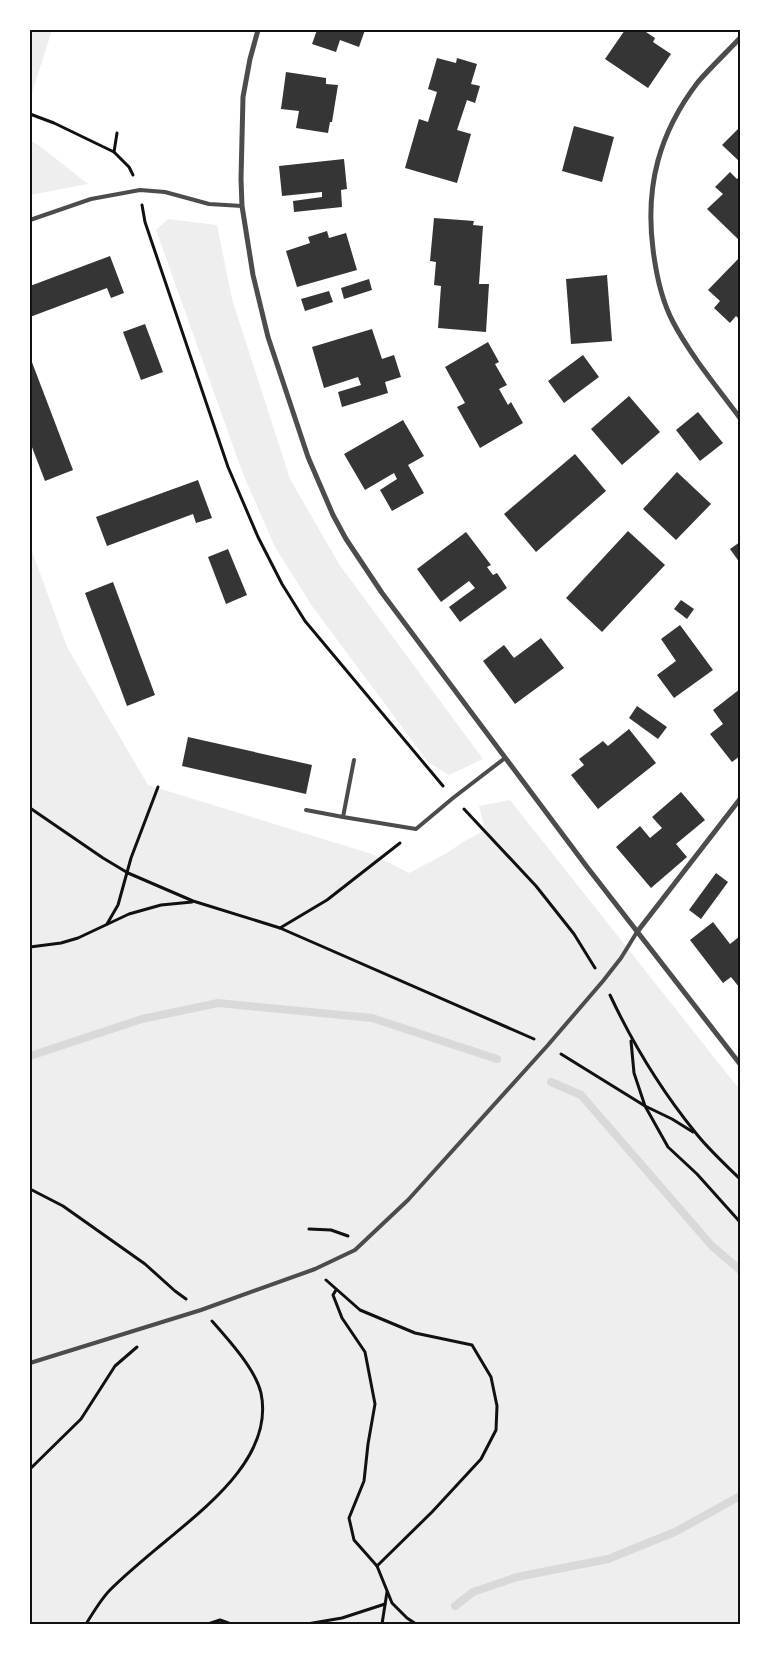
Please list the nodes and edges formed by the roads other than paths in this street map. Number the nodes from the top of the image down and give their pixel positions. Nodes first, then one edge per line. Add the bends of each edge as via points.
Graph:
1 (258, 30) edge
2 (740, 38) edge
3 (242, 206) junction
4 (30, 220) edge
5 (740, 418) edge
6 (505, 758) junction
7 (354, 760) dead end
8 (740, 799) edge
9 (306, 810) dead end
10 (343, 817) junction
11 (637, 932) junction
12 (740, 1064) edge
13 (30, 1363) edge

1 - 3 street via 244,97
2 - 5 street via 700,81 670,126 658,159 651,194 650,224 655,269 672,321
3 - 4 lane via 209,204 165,192 140,190 91,199
3 - 6 street via 253,275 268,337 308,457 333,515 382,593
6 - 10 lane via 416,829
6 - 11 street
7 - 10 lane
8 - 11 street
9 - 10 lane
11 - 12 street
11 - 13 lane via 603,981 548,1045 408,1200 355,1250 315,1269 201,1310

